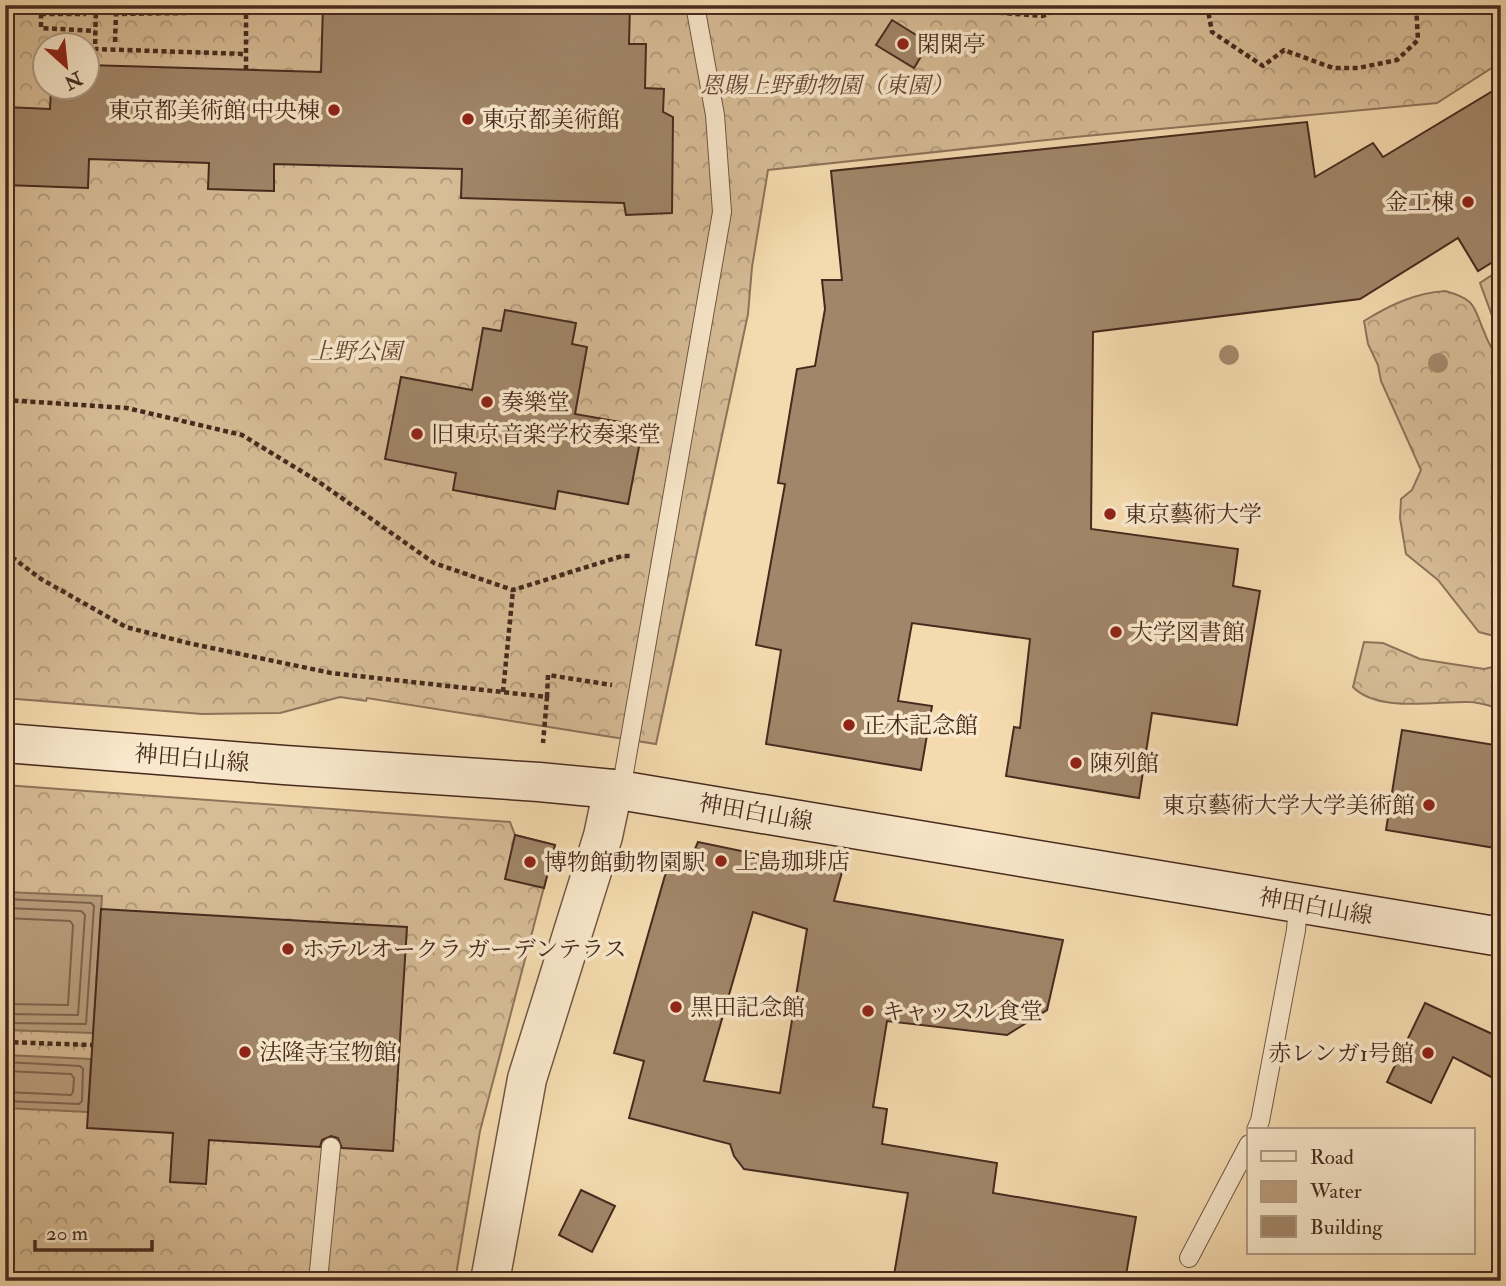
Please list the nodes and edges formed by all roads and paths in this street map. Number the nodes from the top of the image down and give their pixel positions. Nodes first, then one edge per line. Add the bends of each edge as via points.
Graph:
1 (41, 5) edge
2 (96, 5) edge
3 (187, 5) edge
4 (246, 5) edge
5 (695, 5) edge
6 (932, 5) edge
7 (1044, 5) edge
8 (1068, 5) edge
9 (1208, 5) edge
10 (1416, 5) edge
11 (41, 14) junction
12 (86, 14) dead end
13 (1043, 16) junction
14 (94, 31) junction
15 (115, 42) dead end
16 (246, 54) junction
17 (246, 70) dead end
18 (5, 400) edge
19 (5, 552) edge
20 (662, 554) junction
21 (513, 590) junction
22 (638, 689) junction
23 (503, 692) junction
24 (547, 698) junction
25 (5, 743) edge
26 (543, 744) dead end
27 (617, 790) junction
28 (1298, 903) junction
29 (1501, 937) edge
30 (5, 1042) edge
31 (92, 1045) dead end
32 (1257, 1128) edge
33 (331, 1147) dead end
34 (1247, 1148) edge
35 (1189, 1258) dead end
36 (318, 1281) edge
37 (490, 1281) edge

1 - 11 path
2 - 14 path
3 - 15 path via 187,13 116,14
4 - 16 path
5 - 20 lane via 715,115 722,212
6 - 13 path
7 - 13 path
8 - 13 path
9 - 10 path via 1212,33 1263,66 1284,50 1333,68 1358,68 1397,60 1419,40
11 - 12 path
11 - 14 path via 41,28
14 - 16 path via 94,49
16 - 17 path
18 - 21 path via 127,408 242,435 319,482 434,563
19 - 23 path via 40,579 126,627 331,673
20 - 21 path via 622,556
20 - 22 lane
21 - 23 path
22 - 24 path via 548,675
22 - 27 lane
23 - 24 path
24 - 26 path
25 - 27 main road, 神田白山線
27 - 28 main road, 神田白山線
27 - 37 main road via 527,1079
28 - 29 main road, 神田白山線
28 - 32 lane
30 - 31 path
33 - 36 lane
34 - 35 lane

